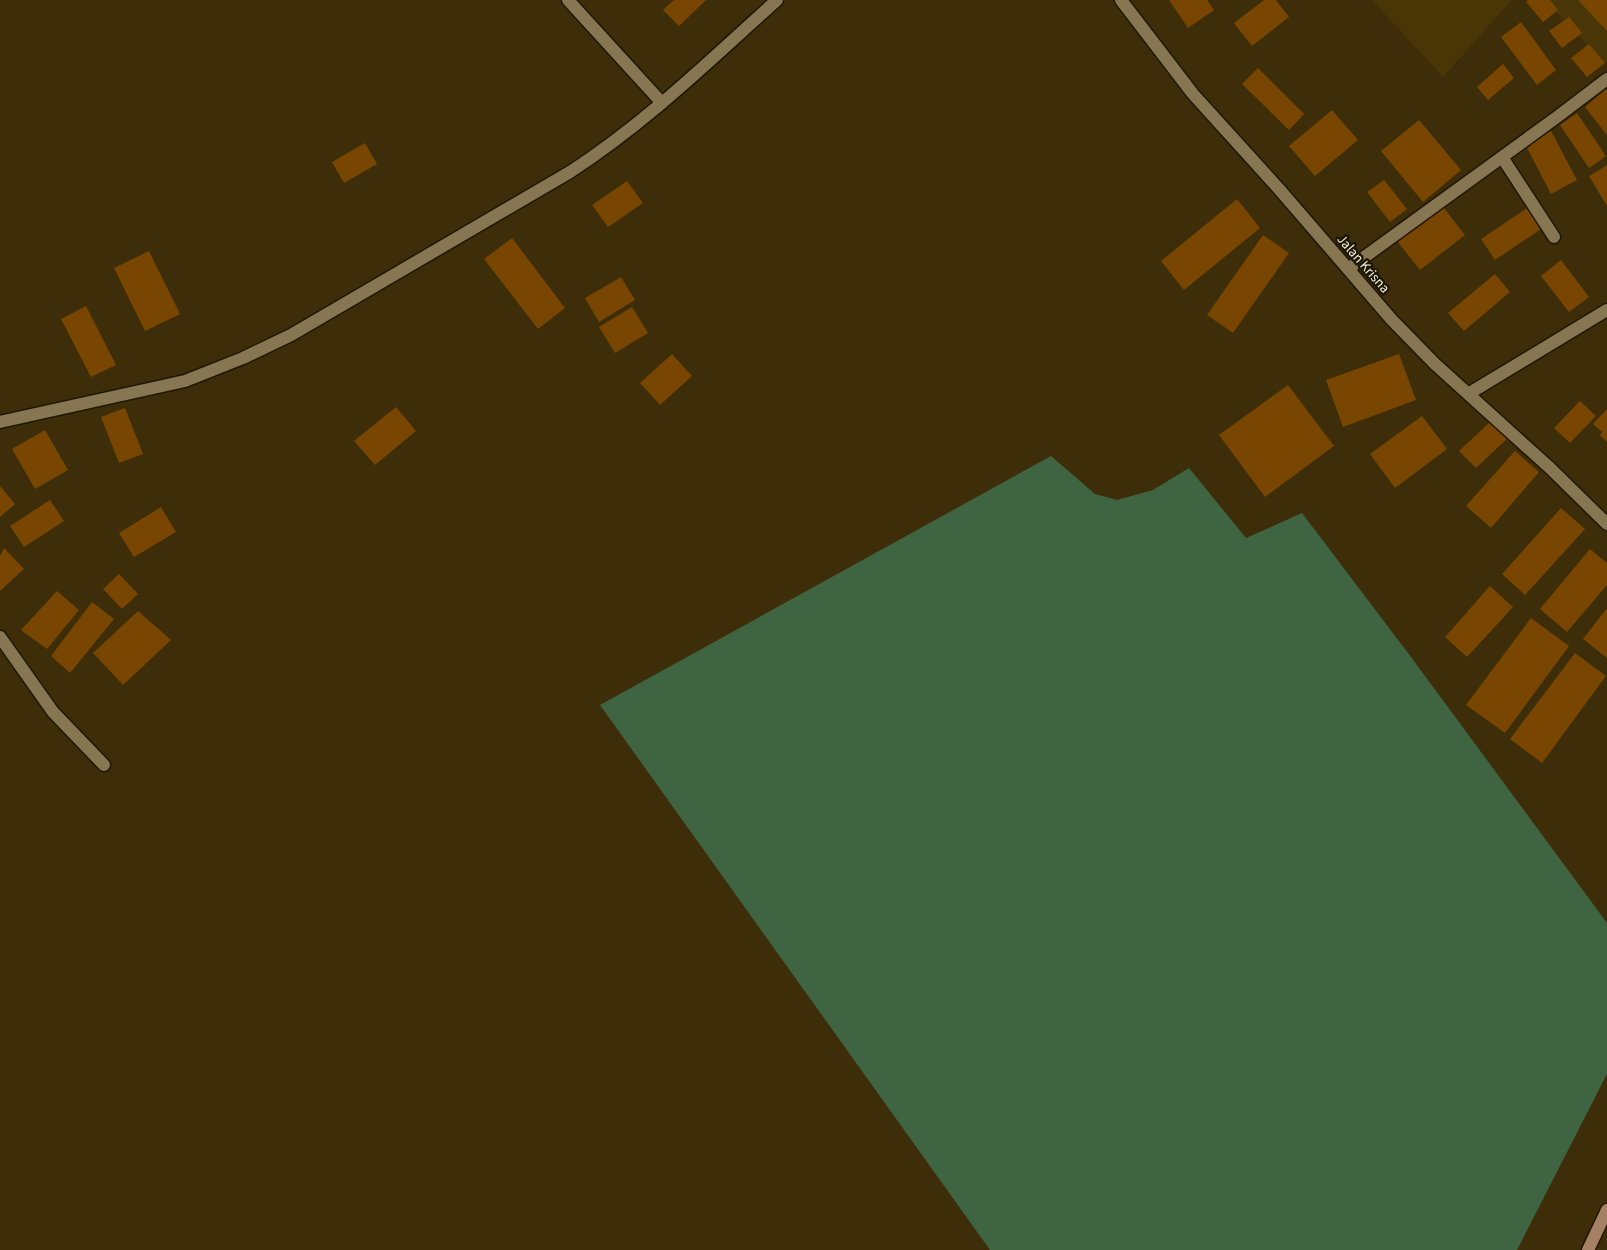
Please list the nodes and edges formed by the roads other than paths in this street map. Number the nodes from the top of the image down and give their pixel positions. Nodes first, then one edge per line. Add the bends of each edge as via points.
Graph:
1 (568, 0) edge
2 (777, 0) edge
3 (1122, 0) edge
4 (1607, 79) edge
5 (662, 103) junction
6 (1502, 157) junction
7 (1554, 237) dead end
8 (1348, 270) junction
9 (1607, 310) edge
10 (1468, 394) junction
11 (0, 422) edge
12 (1607, 524) edge
13 (0, 637) edge
14 (104, 765) dead end
15 (1607, 1210) edge
16 (1588, 1250) edge

1 - 5 street
2 - 5 street
3 - 8 street, Jalan Krisna via 1193,94
4 - 6 street
5 - 11 street via 602,152 291,335 185,381
6 - 7 street
6 - 8 street
8 - 10 street, Jalan Krisna via 1392,320
9 - 10 street
10 - 12 street, Jalan Krisna
13 - 14 street via 53,712
15 - 16 main road

